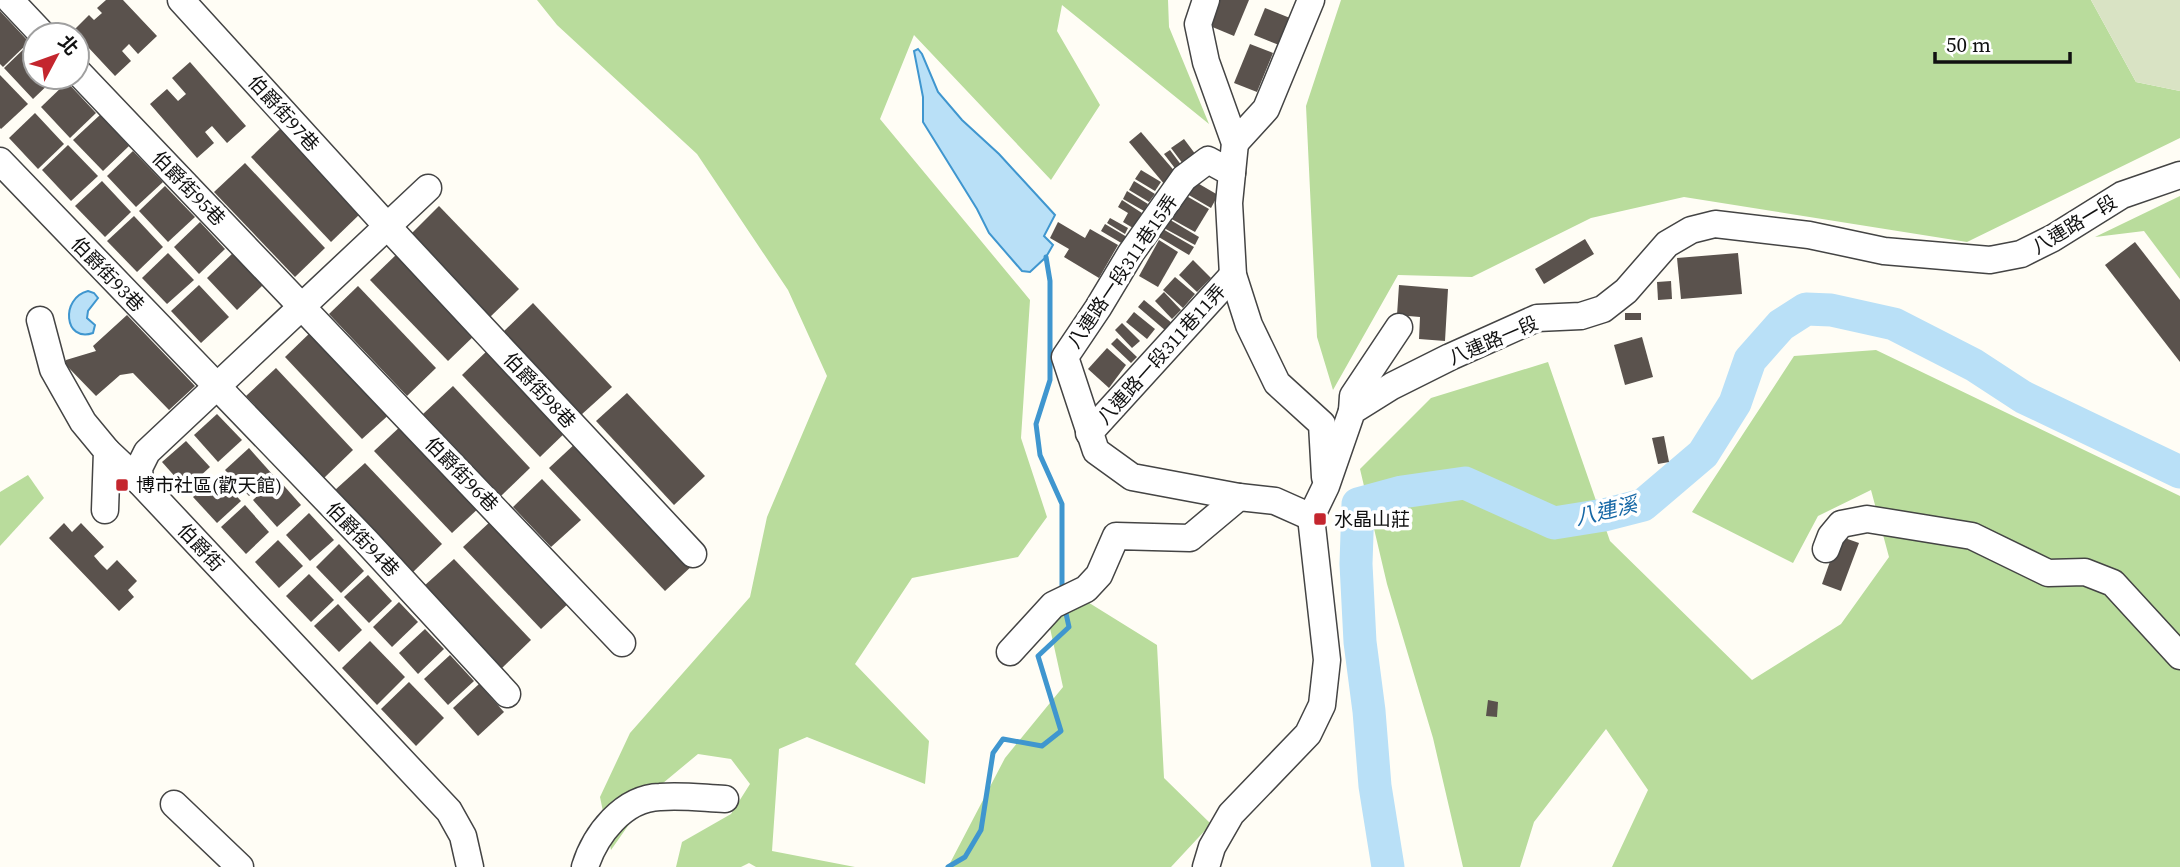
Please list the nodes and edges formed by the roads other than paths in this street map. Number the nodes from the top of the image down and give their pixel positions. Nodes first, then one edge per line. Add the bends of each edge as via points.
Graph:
1 (9, 0) edge
2 (181, 0) edge
3 (1206, 0) edge
4 (1311, 0) edge
5 (29, 21) edge
6 (91, 86) edge
7 (1235, 143) junction
8 (0, 161) edge
9 (1232, 173) junction
10 (2180, 175) edge
11 (428, 188) dead end
12 (387, 226) junction
13 (1233, 275) junction
14 (301, 306) junction
15 (40, 320) dead end
16 (1399, 327) dead end
17 (216, 387) junction
18 (1352, 411) junction
19 (1086, 427) junction
20 (107, 451) junction
21 (140, 482) junction
22 (1326, 486) junction
23 (1239, 497) junction
24 (105, 510) dead end
25 (1311, 517) junction
26 (1826, 549) dead end
27 (693, 554) dead end
28 (622, 643) dead end
29 (1010, 652) dead end
30 (2180, 656) edge
31 (507, 694) dead end
32 (725, 799) dead end
33 (174, 804) dead end
34 (240, 867) edge
35 (470, 867) edge
36 (585, 867) edge
37 (1206, 867) edge

1 - 5 street
2 - 12 street, 伯爵街97巷
3 - 7 street via 1198,24 1206,62
4 - 7 street via 1266,109
6 - 14 street, 伯爵街95巷
7 - 9 street
8 - 17 street, 伯爵街93巷
9 - 13 street
9 - 19 street, 八連路一段311巷15弄 via 1208,160 1184,178 1065,357
10 - 18 street, 八連路一段 via 2122,195 2021,254 1990,260 1884,251 1809,235 1715,224 1691,230 1667,244 1603,309 1581,316 1537,318 1404,380
11 - 12 street
12 - 14 street
12 - 27 street, 伯爵街98巷
13 - 19 street, 八連路一段311巷11弄
13 - 22 street via 1249,325 1278,383 1322,424
14 - 17 street
14 - 28 street, 伯爵街96巷
15 - 20 street, 伯爵街 via 52,369 83,422
16 - 18 street via 1353,396
17 - 21 street via 147,452 139,468
17 - 31 street, 伯爵街94巷
18 - 22 street
19 - 23 street via 1096,452 1132,477
20 - 21 street, 伯爵街
20 - 24 street
21 - 35 street, 伯爵街 via 449,811 463,836
22 - 25 street
23 - 25 street via 1275,501
23 - 29 street via 1190,538 1116,536 1099,575 1086,589 1053,605
25 - 37 street via 1327,660 1322,705 1308,734 1231,814
26 - 30 street via 1841,524 1867,519 1972,536 2048,573 2085,572 2113,583
32 - 36 street via 657,796 635,804 614,818 594,842
33 - 34 street

